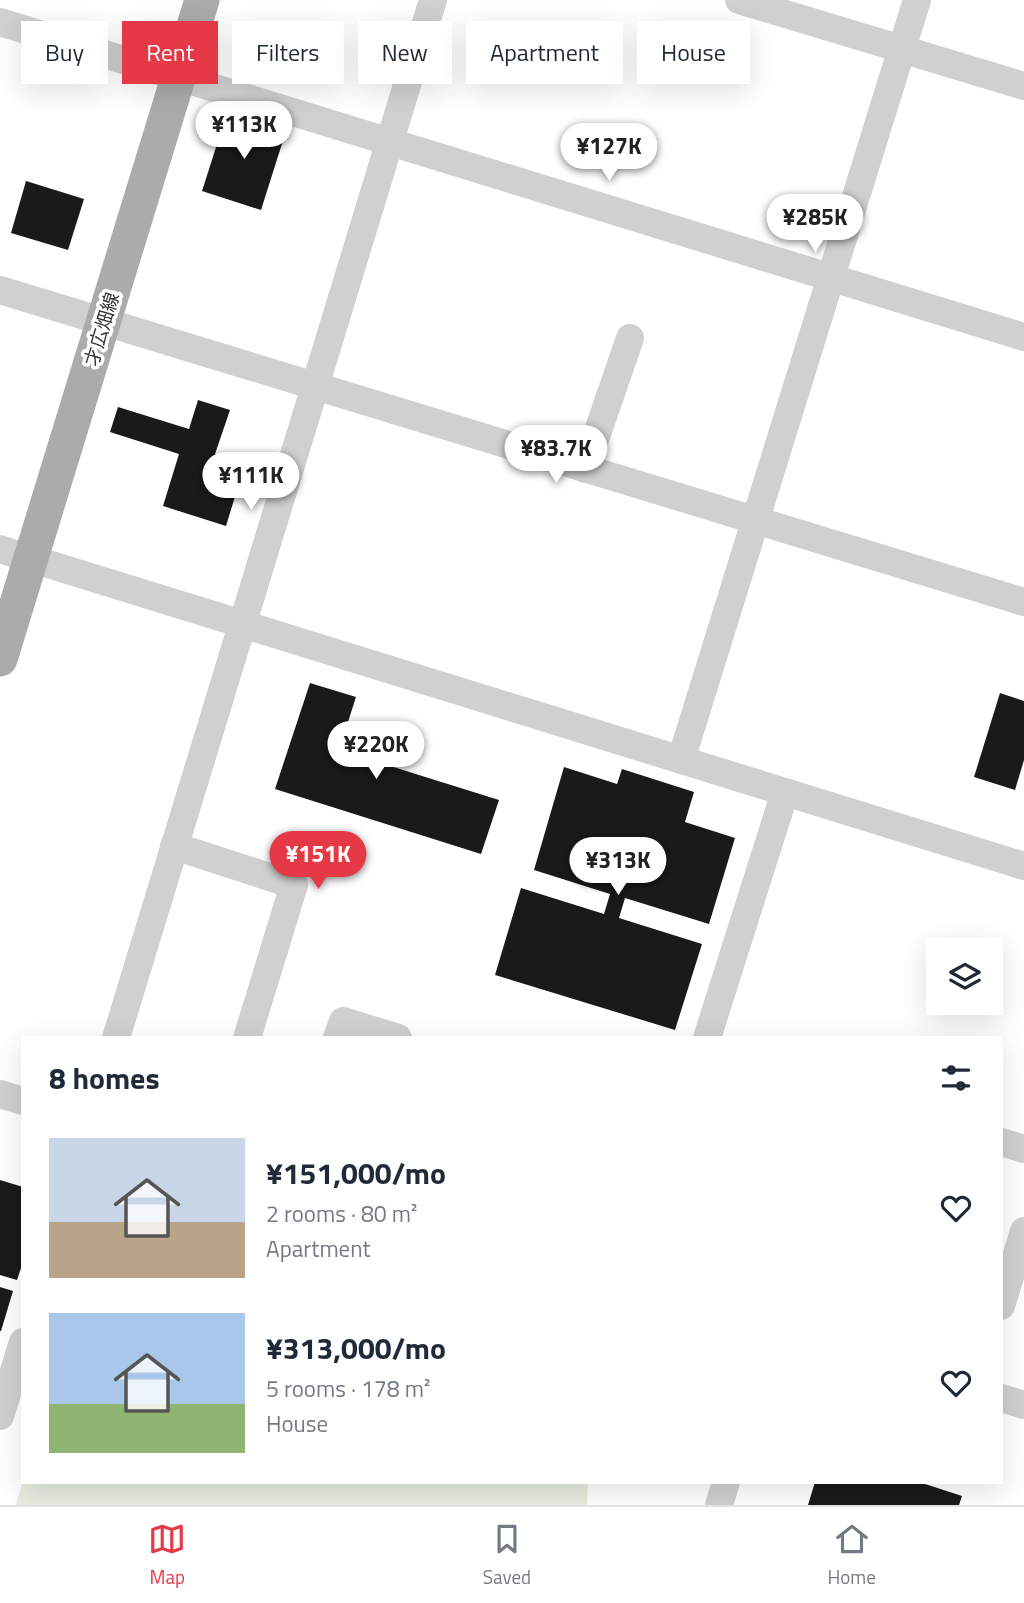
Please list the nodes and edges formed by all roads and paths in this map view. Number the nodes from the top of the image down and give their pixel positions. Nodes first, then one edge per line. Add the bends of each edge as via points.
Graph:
1 (202, 0) edge
2 (433, 0) edge
3 (739, 0) edge
4 (917, 0) edge
5 (196, 21) edge
6 (0, 22) edge
7 (902, 48) junction
8 (122, 59) edge
9 (177, 84) edge
10 (205, 84) edge
11 (1024, 86) edge
12 (390, 141) junction
13 (833, 278) junction
14 (0, 290) edge
15 (103, 322) junction
16 (1024, 337) edge
17 (630, 338) dead end
18 (315, 387) junction
19 (585, 468) junction
20 (757, 521) junction
21 (15, 554) edge
22 (1024, 602) edge
23 (242, 624) junction
24 (0, 659) edge
25 (681, 760) junction
26 (785, 792) junction
27 (174, 846) junction
28 (1024, 866) edge
29 (117, 1036) edge
30 (248, 1036) edge
31 (338, 1036) edge
32 (392, 1036) edge
33 (708, 1036) edge
34 (0, 1094) edge
35 (21, 1100) edge
36 (1003, 1143) edge
37 (1024, 1149) edge
38 (1021, 1248) edge
39 (1003, 1299) edge
40 (21, 1348) edge
41 (1003, 1399) edge
42 (1024, 1405) edge
43 (0, 1416) edge
44 (725, 1484) edge
45 (719, 1505) edge

1 - 5 main road, 才広畑線
2 - 12 street
3 - 7 street
4 - 7 street
6 - 8 street
7 - 11 street
7 - 13 street
9 - 15 main road, 才広畑線
10 - 12 street
12 - 13 street
12 - 18 street
13 - 16 street
13 - 20 street
14 - 15 street
15 - 18 street
15 - 21 main road, 才広畑線
17 - 19 street
18 - 19 street
18 - 23 street
19 - 20 street
20 - 22 street
20 - 25 street
21 - 23 street
21 - 24 main road, 才広畑線
23 - 25 street
23 - 27 street
25 - 26 street
26 - 28 street
26 - 33 street
27 - 29 street
27 - 30 street via 294,885
31 - 32 street via 344,1021
34 - 35 street
36 - 37 street
38 - 39 street
40 - 43 street
41 - 42 street
44 - 45 street

